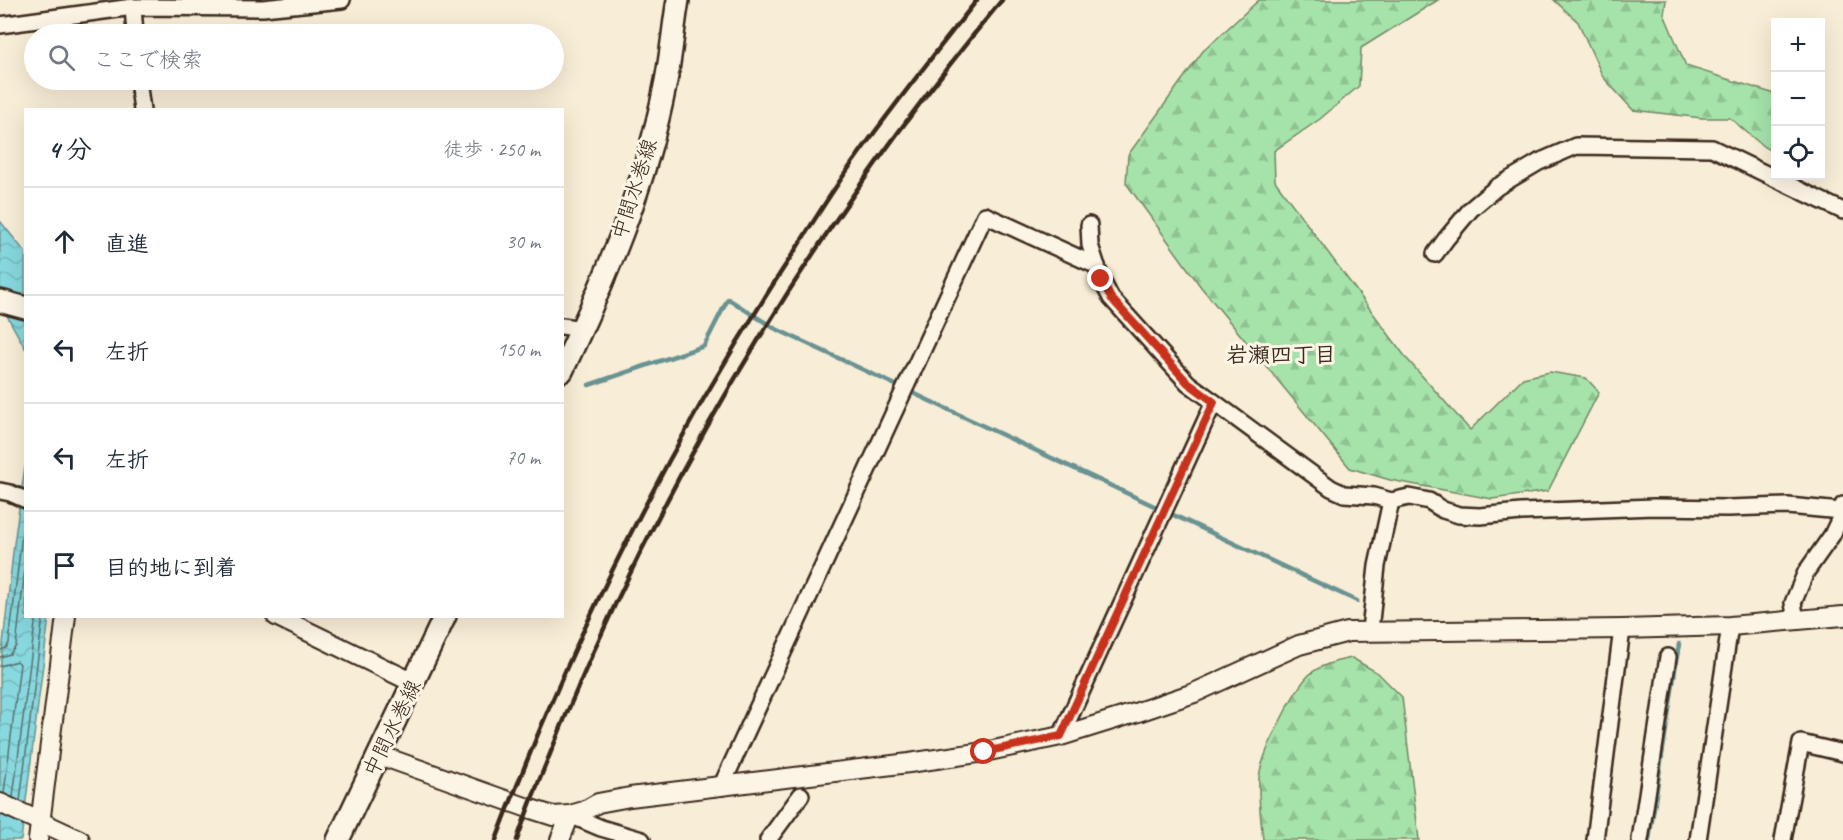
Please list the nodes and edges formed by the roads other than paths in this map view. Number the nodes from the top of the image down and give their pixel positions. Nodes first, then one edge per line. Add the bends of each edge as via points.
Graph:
1 (342, 0) edge
2 (678, 0) edge
3 (133, 7) junction
4 (134, 24) edge
5 (0, 26) edge
6 (139, 90) edge
7 (142, 108) edge
8 (1843, 211) edge
9 (1089, 225) dead end
10 (1436, 254) dead end
11 (1097, 266) junction
12 (0, 301) edge
13 (24, 307) edge
14 (572, 327) edge
15 (564, 361) edge
16 (1214, 402) junction
17 (5, 492) edge
18 (24, 499) edge
19 (1391, 501) junction
20 (1842, 508) edge
21 (1843, 616) edge
22 (66, 618) edge
23 (280, 618) edge
24 (444, 618) edge
25 (1796, 620) junction
26 (1730, 626) junction
27 (1622, 629) junction
28 (1370, 630) junction
29 (1668, 657) dead end
30 (414, 682) junction
31 (1061, 736) junction
32 (1843, 753) edge
33 (379, 755) junction
34 (721, 787) junction
35 (801, 795) dead end
36 (0, 803) edge
37 (570, 815) junction
38 (37, 819) junction
39 (38, 840) edge
40 (80, 840) edge
41 (338, 840) edge
42 (560, 840) edge
43 (642, 840) edge
44 (768, 840) edge
45 (1595, 840) edge
46 (1640, 840) edge
47 (1698, 840) edge
48 (1783, 840) edge

1 - 3 street via 263,8
2 - 14 main road, 中間水巻線 via 665,86 650,148 627,217
3 - 4 street
3 - 5 street
6 - 7 street
8 - 10 street via 1712,148 1576,146 1497,187 1471,209
9 - 11 street
11 - 16 street via 1111,298 1188,383
11 - 34 street via 985,215
12 - 13 main road
14 - 15 main road, 中間水巻線
16 - 19 street via 1331,488 1344,494
16 - 31 street
17 - 18 street
19 - 20 street via 1409,497 1429,501 1459,515 1480,516 1654,507
19 - 28 street via 1377,566
20 - 25 street via 1832,535 1806,572 1793,603
21 - 25 street
22 - 38 street
23 - 30 street
24 - 30 main road, 中間水巻線
25 - 26 street
26 - 27 street
26 - 47 street
27 - 28 street
27 - 45 street
28 - 31 street via 1299,645 1194,693
29 - 46 street
30 - 33 main road, 中間水巻線
31 - 34 street via 984,752
32 - 48 street via 1801,743
33 - 37 street via 553,816
33 - 41 main road, 中間水巻線
34 - 37 street via 630,797 598,803
35 - 44 street
36 - 38 street
37 - 42 street
37 - 43 street
38 - 39 street
38 - 40 street

